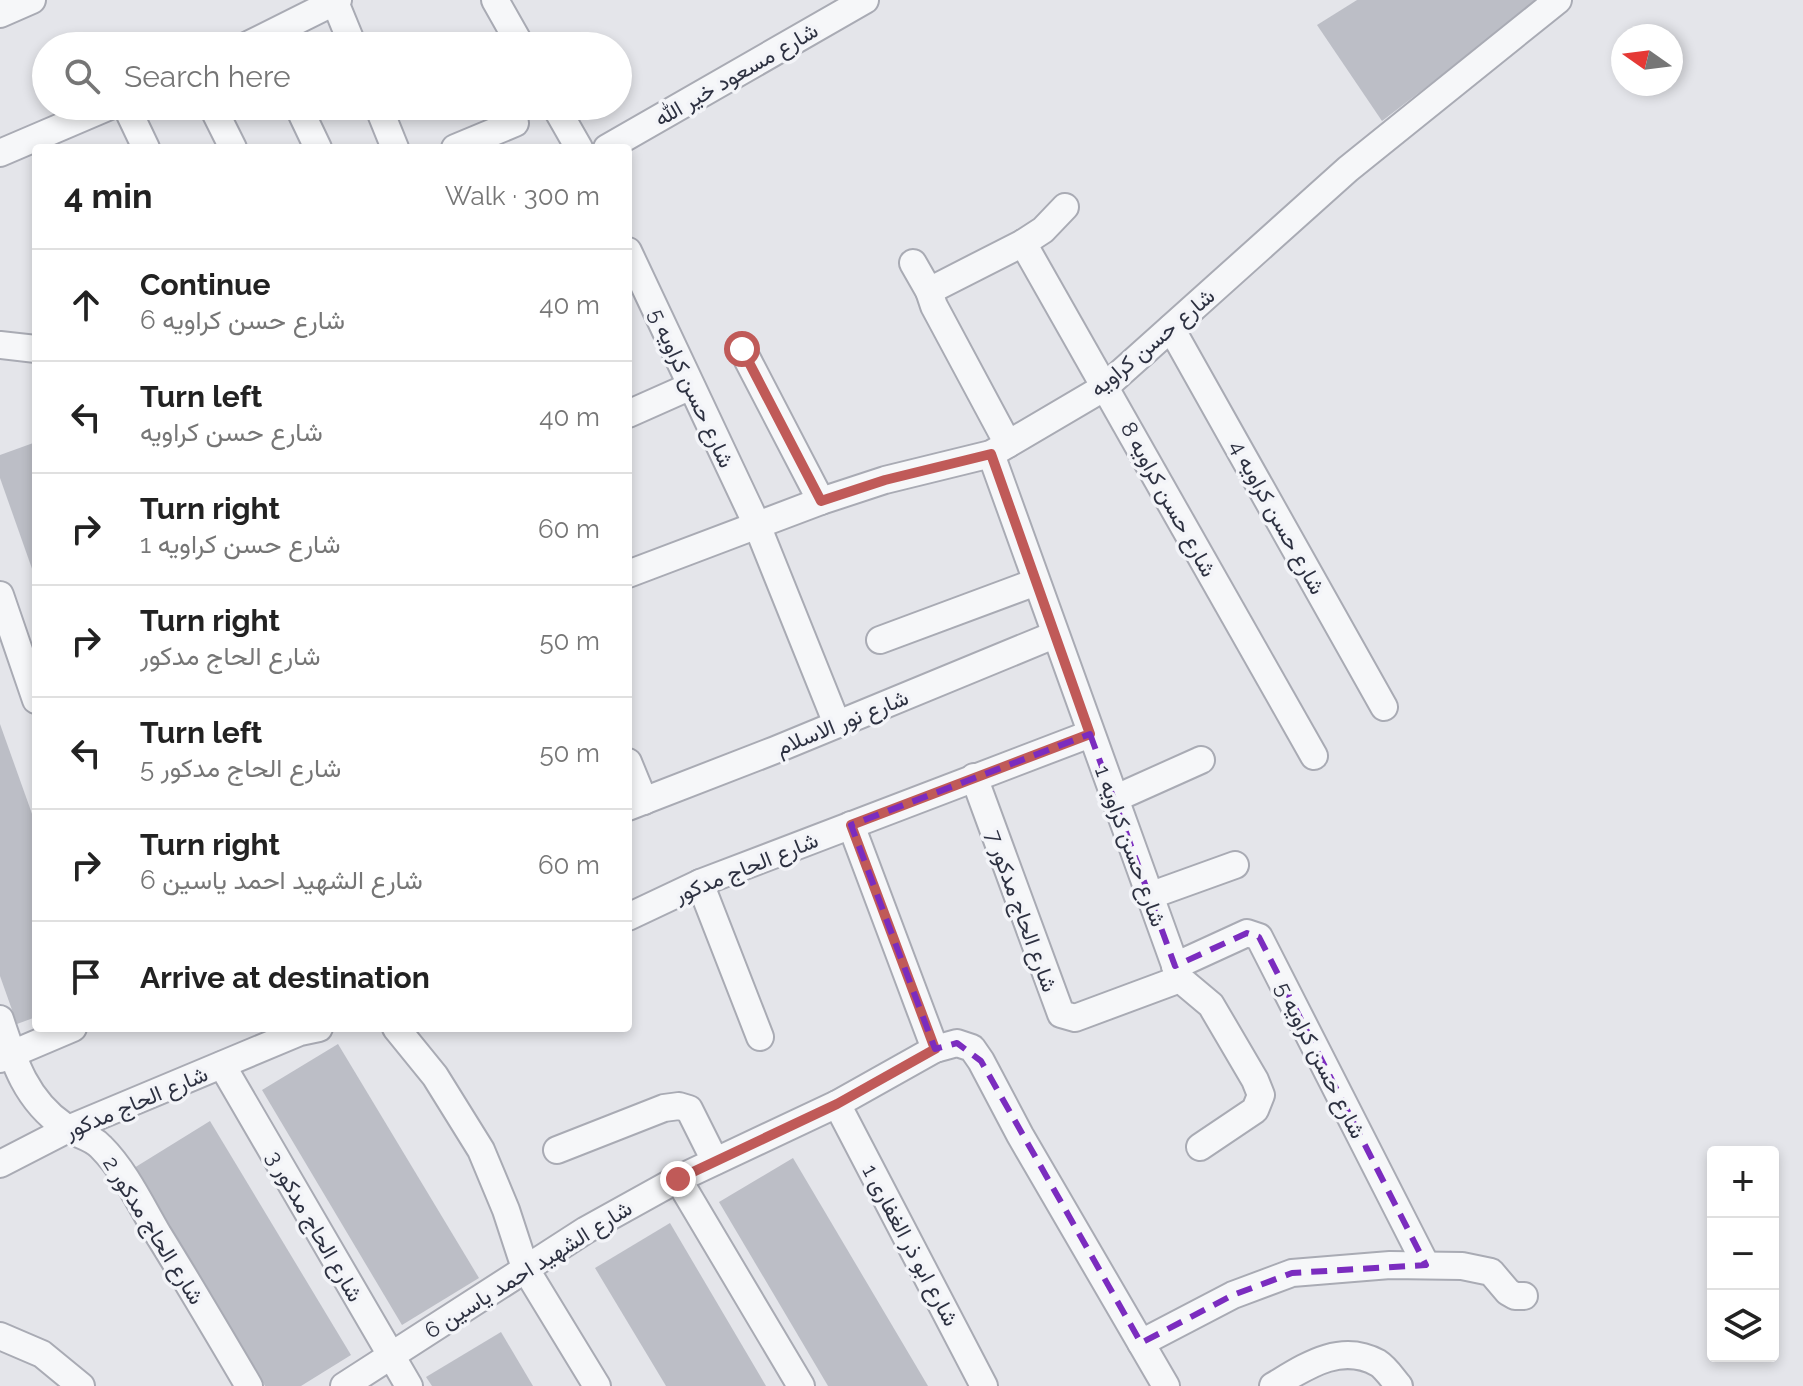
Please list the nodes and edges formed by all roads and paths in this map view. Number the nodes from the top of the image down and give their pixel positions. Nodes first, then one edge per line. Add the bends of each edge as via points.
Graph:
1 (32, 0) edge
2 (495, 0) edge
3 (865, 0) edge
4 (1558, 0) edge
5 (337, 1) edge
6 (0, 14) edge
7 (280, 32) edge
8 (348, 32) edge
9 (513, 32) edge
10 (77, 120) edge
11 (133, 120) edge
12 (219, 120) edge
13 (305, 120) edge
14 (384, 120) edge
15 (563, 120) edge
16 (515, 123) dead end
17 (144, 144) edge
18 (231, 144) edge
19 (316, 144) edge
20 (393, 144) edge
21 (465, 144) edge
22 (577, 144) edge
23 (614, 144) edge
24 (0, 153) edge
25 (1065, 207) dead end
26 (1023, 243) junction
27 (632, 260) edge
28 (913, 263) dead end
29 (929, 291) junction
30 (1171, 328) junction
31 (0, 345) edge
32 (32, 349) edge
33 (742, 349) dead end
34 (691, 386) junction
35 (1105, 387) junction
36 (632, 412) edge
37 (999, 449) junction
38 (821, 501) junction
39 (757, 525) junction
40 (632, 572) edge
41 (1036, 582) junction
42 (0, 595) edge
43 (1054, 635) junction
44 (880, 640) dead end
45 (32, 688) edge
46 (1384, 707) dead end
47 (837, 724) junction
48 (1090, 734) junction
49 (1314, 756) dead end
50 (1201, 760) dead end
51 (974, 777) junction
52 (632, 783) edge
53 (1114, 799) junction
54 (636, 804) edge
55 (851, 825) junction
56 (1235, 865) dead end
57 (700, 883) junction
58 (1149, 896) junction
59 (632, 915) edge
60 (1178, 972) junction
61 (0, 1019) edge
62 (64, 1032) edge
63 (300, 1032) edge
64 (399, 1032) edge
65 (760, 1037) dead end
66 (935, 1049) junction
67 (6, 1057) edge
68 (222, 1065) junction
69 (837, 1104) junction
70 (68, 1129) junction
71 (1200, 1147) dead end
72 (557, 1150) dead end
73 (715, 1161) junction
74 (0, 1164) edge
75 (678, 1179) junction
76 (1426, 1265) junction
77 (525, 1268) junction
78 (1524, 1296) dead end
79 (0, 1336) edge
80 (1141, 1343) junction
81 (391, 1355) junction
82 (81, 1386) edge
83 (249, 1386) edge
84 (344, 1386) edge
85 (409, 1386) edge
86 (597, 1386) edge
87 (801, 1386) edge
88 (984, 1386) edge
89 (1166, 1386) edge
90 (1273, 1386) edge
91 (1399, 1386) edge

1 - 6 street
2 - 9 street
3 - 23 street, شارع مسعود خير الله
4 - 30 street, شارع حسن كراويه via 1348,169
5 - 7 street
5 - 8 street
10 - 24 street
11 - 17 street
12 - 18 street
13 - 19 street
14 - 20 street
15 - 22 street
16 - 21 street
25 - 26 street
26 - 29 street
26 - 35 street, شارع حسن كراويه 8
27 - 34 street, شارع حسن كراويه 5
28 - 29 street, شارع حسن كراويه 1
29 - 37 street, شارع حسن كراويه 1
30 - 35 street, شارع حسن كراويه
30 - 46 street, شارع حسن كراويه 4
31 - 32 street
33 - 38 street
34 - 36 street
34 - 39 street, شارع حسن كراويه 5
35 - 37 street, شارع حسن كراويه
35 - 49 street, شارع حسن كراويه 8
37 - 38 street, شارع حسن كراويه
37 - 41 street, شارع حسن كراويه 1
38 - 39 street, شارع حسن كراويه
39 - 40 street, شارع حسن كراويه
39 - 47 street
41 - 43 street, شارع حسن كراويه 1
41 - 44 street
42 - 45 street
43 - 47 street, شارع نور الاسلام
43 - 48 street, شارع حسن كراويه 1
47 - 54 street, شارع نور الاسلام
48 - 51 street, شارع الحاج مدكور
48 - 53 street, شارع حسن كراويه 1
50 - 53 street
51 - 55 street, شارع الحاج مدكور
51 - 60 street, شارع الحاج مدكور 7 via 1061,1014 1075,1018
52 - 54 street
53 - 58 street, شارع حسن كراويه 1
55 - 57 street, شارع الحاج مدكور
55 - 66 street
56 - 58 street
57 - 59 street, شارع الحاج مدكور
57 - 65 street
58 - 60 street, شارع حسن كراويه 1
60 - 71 street, شارع حسن كراويه 1 via 1211,1005 1261,1095 1255,1110
60 - 76 street, شارع حسن كراويه 5 via 1247,933 1259,937
61 - 67 street, شارع الحاج مدكور 2
62 - 67 street
63 - 68 street, شارع الحاج مدكور
64 - 77 street via 435,1076 481,1150
66 - 69 street, شارع الشهيد احمد ياسين 6
66 - 80 street, شارع الشهيد احمد ياسين 6 via 957,1043 972,1048
67 - 70 street, شارع الحاج مدكور 2 via 33,1098
68 - 70 street, شارع الحاج مدكور
68 - 81 street, شارع الحاج مدكور 3
69 - 73 street, شارع الشهيد احمد ياسين 6
69 - 88 street, شارع ابو ذر الغفارى 1
70 - 74 street, شارع الحاج مدكور
70 - 83 street, شارع الحاج مدكور 2 via 101,1146 131,1188
72 - 73 street via 679,1106 689,1109
73 - 75 street, شارع الشهيد احمد ياسين 6
75 - 77 street, شارع الشهيد احمد ياسين 6
75 - 87 street
76 - 78 street via 1491,1272 1508,1292
76 - 80 street via 1292,1273 1233,1295
77 - 81 street, شارع الشهيد احمد ياسين 6
77 - 86 street
79 - 82 street via 42,1354
80 - 89 street, شارع الشهيد احمد ياسين 6
81 - 84 street, شارع الشهيد احمد ياسين 6
81 - 85 street, شارع الحاج مدكور 3
90 - 91 street via 1318,1359 1351,1354 1379,1364

